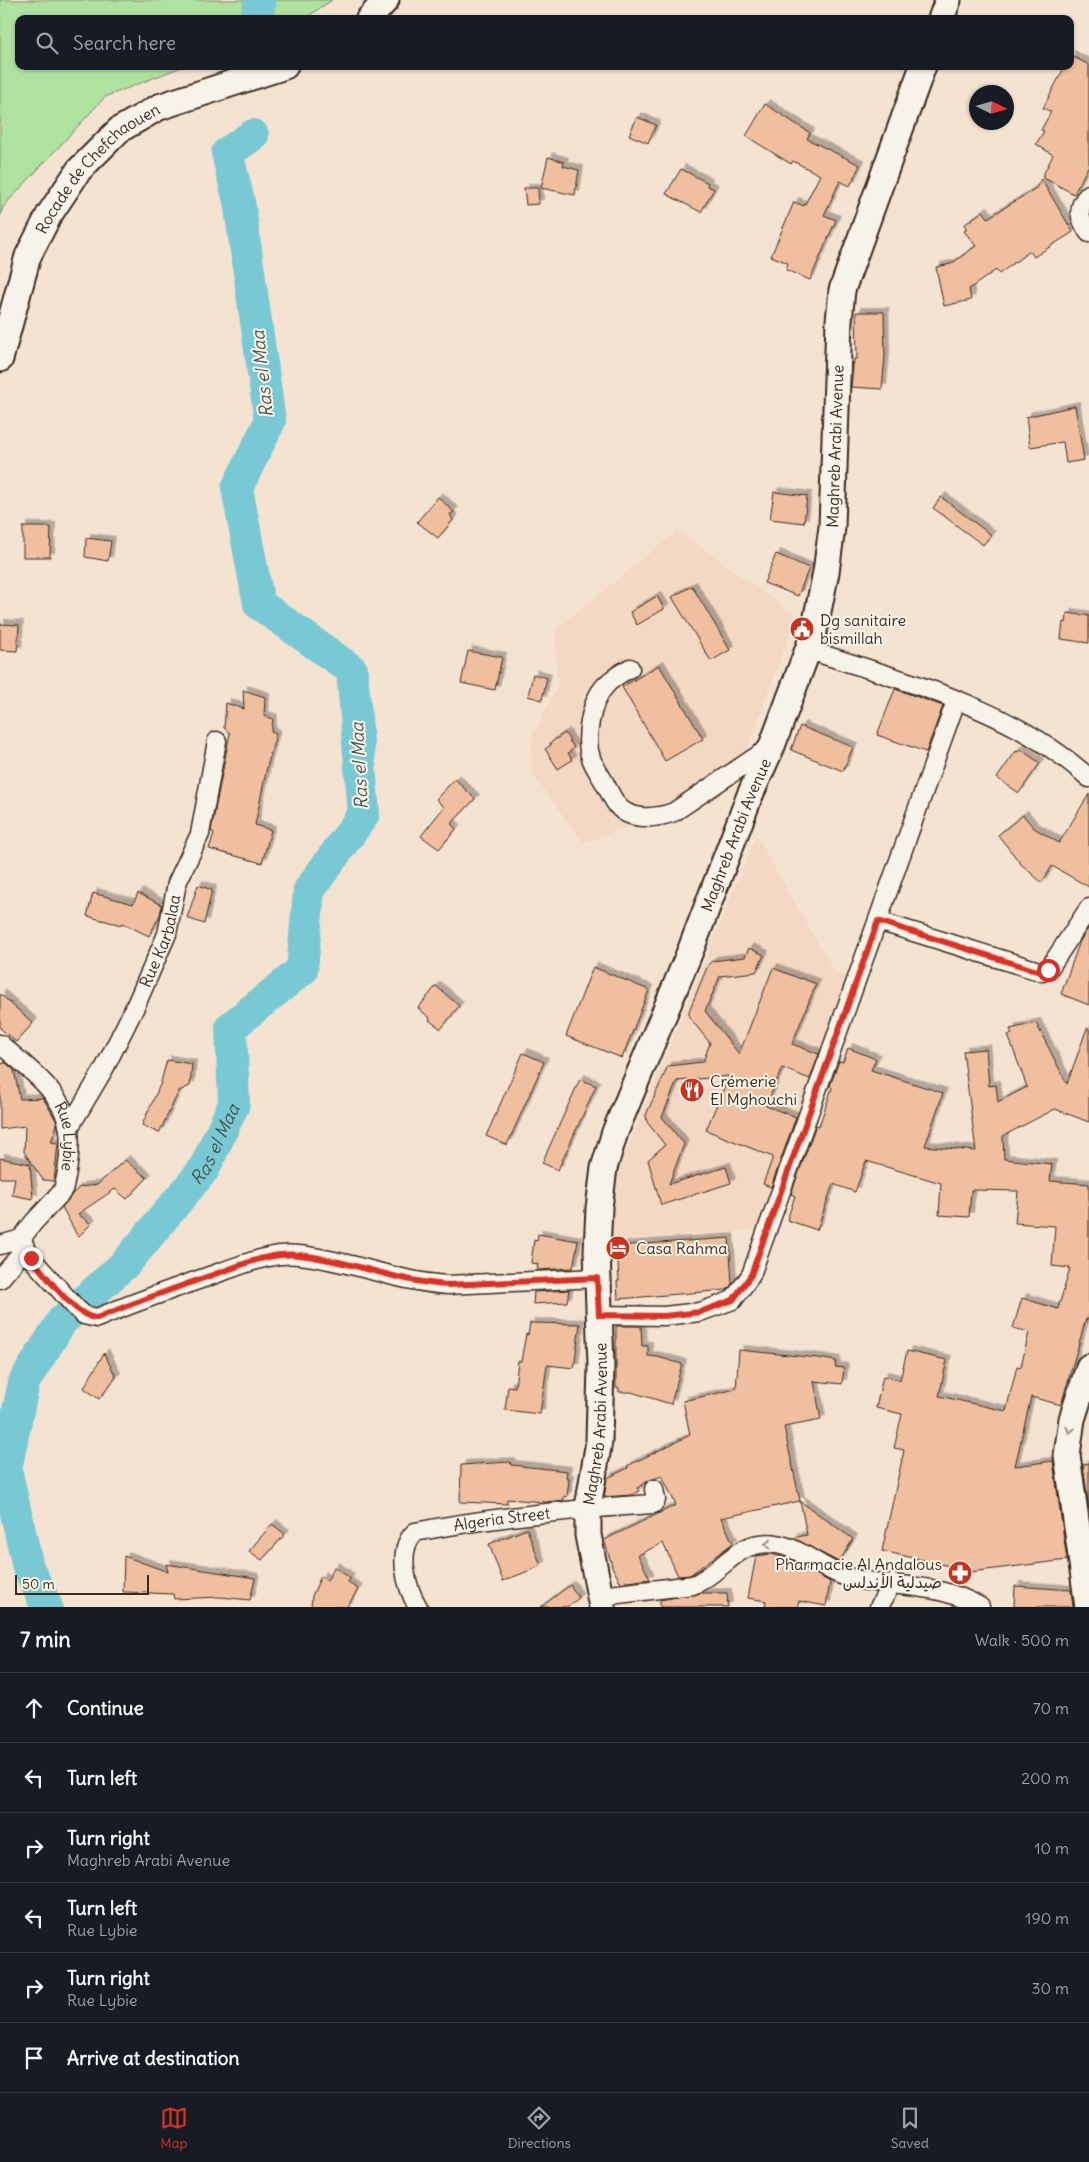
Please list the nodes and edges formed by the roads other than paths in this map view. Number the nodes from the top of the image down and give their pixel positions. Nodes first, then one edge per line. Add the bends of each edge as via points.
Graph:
1 (386, 0) edge
2 (948, 0) edge
3 (373, 15) edge
4 (942, 15) edge
5 (273, 70) edge
6 (922, 70) edge
7 (1089, 194) edge
8 (1089, 233) edge
9 (0, 359) edge
10 (809, 650) junction
11 (630, 668) dead end
12 (956, 701) junction
13 (217, 741) dead end
14 (772, 746) junction
15 (1089, 778) edge
16 (1089, 908) edge
17 (878, 921) junction
18 (0, 1044) edge
19 (69, 1128) junction
20 (0, 1245) edge
21 (26, 1249) junction
22 (597, 1278) junction
23 (0, 1279) edge
24 (599, 1315) junction
25 (1089, 1367) edge
26 (654, 1489) dead end
27 (588, 1507) junction
28 (892, 1583) junction
29 (601, 1602) edge
30 (971, 1604) edge
31 (418, 1607) edge
32 (878, 1607) edge
33 (1088, 1607) edge

1 - 3 street
2 - 4 street
5 - 9 street, Rocade de Chefchaouen via 159,107 119,130 79,170 49,215 28,256
6 - 10 street, Maghreb Arabi Avenue via 842,290 832,527
7 - 8 street via 1079,212
10 - 12 street via 916,684
10 - 14 street, Maghreb Arabi Avenue
11 - 14 street via 604,687 596,698 588,739 591,760 618,807 627,812 647,818 674,812
12 - 15 street via 1014,724
12 - 17 street
13 - 19 street, Rue Karbalaa via 200,834 177,883 167,934 119,1040
14 - 22 street, Maghreb Arabi Avenue via 615,1132 604,1168 599,1208
16 - 17 street via 1048,970 1042,972
17 - 24 street via 751,1275 733,1300 700,1312 664,1316
18 - 19 street, Rue Lybie via 41,1080 55,1097 65,1112
19 - 21 street, Rue Lybie via 64,1187 33,1223
20 - 21 street
21 - 22 street via 77,1310 97,1318 274,1255 333,1261 430,1284
21 - 23 street, Rue Lybie
22 - 24 street, Maghreb Arabi Avenue
24 - 27 street, Maghreb Arabi Avenue via 599,1441
25 -> 33 street via 1072,1419 1067,1455
26 - 27 street, Algeria Street via 656,1500 653,1504
27 - 29 street, Maghreb Arabi Avenue via 588,1535
27 - 31 street, Algeria Street via 415,1532 408,1539 404,1555 407,1580
28 -> 29 street via 851,1578 830,1571 791,1548 762,1543 747,1546 704,1581
28 - 30 street via 948,1592
28 - 32 street

